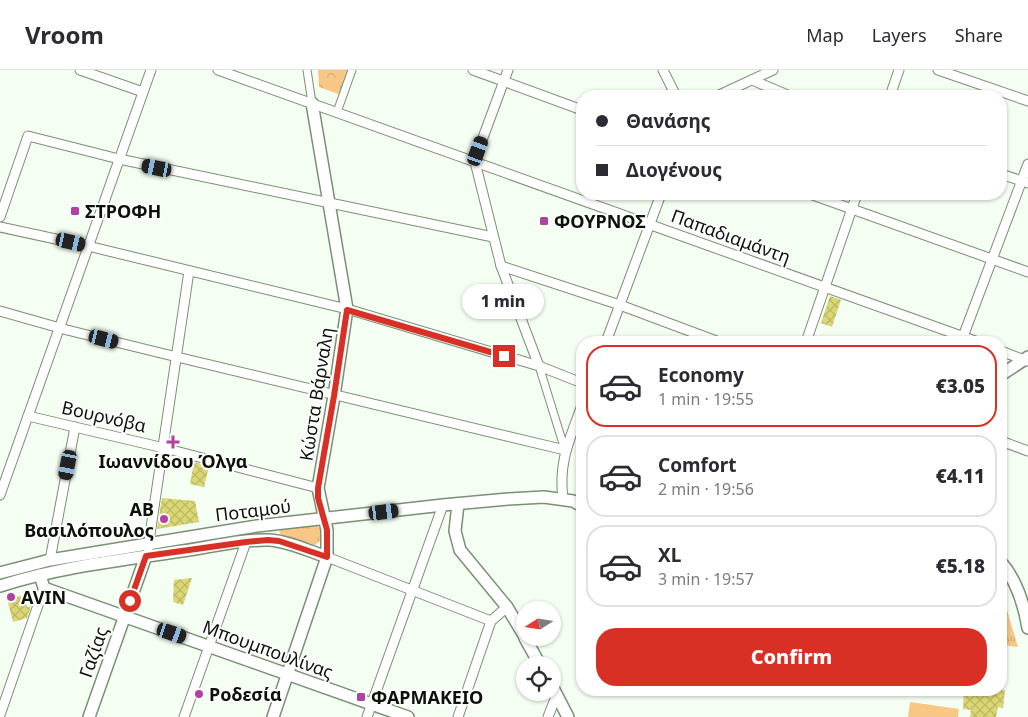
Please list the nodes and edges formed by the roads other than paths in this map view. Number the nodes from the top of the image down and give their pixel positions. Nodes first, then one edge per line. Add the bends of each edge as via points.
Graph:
1 (80, 70) edge
2 (151, 70) edge
3 (218, 70) edge
4 (308, 70) edge
5 (352, 70) edge
6 (473, 70) edge
7 (508, 70) edge
8 (664, 70) edge
9 (773, 70) edge
10 (899, 70) edge
11 (938, 70) edge
12 (752, 80) junction
13 (504, 81) junction
14 (673, 90) edge
15 (730, 90) edge
16 (776, 90) edge
17 (892, 90) edge
18 (996, 90) edge
19 (143, 92) junction
20 (1007, 94) edge
21 (1028, 101) edge
22 (312, 103) junction
23 (576, 108) edge
24 (337, 112) junction
25 (119, 160) junction
26 (475, 161) junction
27 (1028, 164) edge
28 (1007, 176) edge
29 (1025, 182) edge
30 (576, 197) edge
31 (583, 200) edge
32 (659, 200) edge
33 (827, 200) edge
34 (855, 200) edge
35 (330, 204) junction
36 (852, 209) junction
37 (0, 216) edge
38 (650, 224) junction
39 (0, 226) edge
40 (493, 238) junction
41 (88, 246) junction
42 (992, 259) junction
43 (501, 266) junction
44 (189, 271) junction
45 (1028, 272) edge
46 (825, 288) junction
47 (620, 304) junction
48 (347, 310) junction
49 (0, 311) edge
50 (59, 328) junction
51 (608, 336) edge
52 (703, 336) edge
53 (808, 336) edge
54 (951, 336) edge
55 (963, 336) edge
56 (1007, 353) edge
57 (177, 357) junction
58 (1027, 359) edge
59 (539, 366) junction
60 (1007, 371) edge
61 (576, 380) edge
62 (334, 396) junction
63 (28, 416) junction
64 (576, 421) edge
65 (75, 428) junction
66 (1007, 444) edge
67 (164, 448) junction
68 (565, 450) junction
69 (1028, 450) edge
70 (318, 488) junction
71 (0, 495) edge
72 (575, 501) edge
73 (458, 504) junction
74 (443, 505) junction
75 (325, 519) junction
76 (246, 542) junction
77 (150, 543) junction
78 (146, 556) junction
79 (327, 557) junction
80 (50, 560) junction
81 (1007, 569) edge
82 (0, 573) edge
83 (40, 575) junction
84 (0, 586) edge
85 (44, 588) junction
86 (412, 591) junction
87 (1026, 606) edge
88 (508, 607) junction
89 (124, 616) junction
90 (491, 621) junction
91 (516, 621) edge
92 (1028, 628) edge
93 (209, 646) junction
94 (288, 674) junction
95 (552, 701) edge
96 (560, 701) edge
97 (372, 704) junction
98 (0, 715) edge
99 (89, 717) edge
100 (184, 717) edge
101 (273, 717) edge
102 (367, 717) edge
103 (408, 717) edge
104 (458, 717) edge
105 (548, 717) edge
106 (568, 717) edge

1 - 19 street
2 - 19 street
3 - 22 street, Παπαδιαμάντη
4 - 22 street, Κώστα Βάρναλη
5 - 24 street
6 - 13 street
7 - 13 street
8 - 14 street
9 - 12 street
10 - 17 street
11 - 18 street
12 - 15 street
12 - 16 street
13 - 23 street
13 - 26 street
19 - 25 street
20 - 21 street
22 - 24 street, Παπαδιαμάντη
22 - 35 street, Κώστα Βάρναλη
24 - 26 street, Παπαδιαμάντη
25 - 35 street
25 - 37 street via 28,136
25 - 41 street
26 - 30 street, Παπαδιαμάντη
26 - 40 street
27 - 29 street
28 - 29 street
29 - 42 street
31 - 38 street, Παπαδιαμάντη
32 - 38 street
33 - 36 street
34 - 36 street
35 - 40 street
35 - 48 street, Κώστα Βάρναλη
36 - 42 street
36 - 46 street
38 - 46 street, Παπαδιαμάντη
38 - 47 street
39 - 41 street
40 - 43 street
41 - 44 street
41 - 50 street
42 - 45 street
42 - 55 street
43 - 47 street
43 - 59 street
44 - 48 street
44 - 57 street, Γαζίας
46 - 53 street
46 - 54 street, Παπαδιαμάντη
47 - 51 street
47 - 52 street
48 - 59 street
48 - 62 street, Κώστα Βάρναλη
49 - 50 street
50 - 57 street
50 - 63 street
56 - 58 street
57 - 62 street
57 - 67 street, Γαζίας
58 - 60 street
59 - 61 street
59 - 68 street
62 - 68 street
62 - 70 street, Κώστα Βάρναλη
63 - 65 street, Βουρνόβα
63 - 71 street
64 - 68 street
65 - 67 street, Βουρνόβα
65 - 80 street
66 - 69 street
67 - 70 street, Βουρνόβα
67 - 77 street, Γαζίας
68 - 72 street via 561,477
70 - 75 street, Κώστα Βάρναλη
72 - 73 street, Ποταμού via 526,497
73 - 74 street, Ποταμού
73 - 88 street via 456,531 460,550
74 - 75 street, Ποταμού
74 - 86 street
75 - 77 street, Ποταμού
75 - 79 street, Κώστα Βάρναλη
76 - 78 street, Ποταμού
76 - 79 street, Ποταμού via 279,541
76 - 93 street
77 - 78 street, Γαζίας
77 - 80 street, Ποταμού
78 - 83 street, Ποταμού
78 - 89 street, Γαζίας
79 - 86 street
79 - 94 street, Κώστα Βάρναλη
80 - 82 street, Ποταμού
81 - 87 street
83 - 84 street, Ποταμού
83 - 85 street
85 - 89 street, Μπουμπουλίνας
85 - 98 street
86 - 90 street
86 - 97 street
87 - 92 street
88 - 90 street
88 - 91 street
89 - 93 street, Μπουμπουλίνας
89 - 99 street, Γαζίας
90 - 104 street
93 - 94 street, Μπουμπουλίνας
93 - 100 street
94 - 97 street, Μπουμπουλίνας
94 - 101 street, Κώστα Βάρναλη
95 - 105 street
96 - 106 street
97 - 102 street
97 - 103 street, Μπουμπουλίνας

